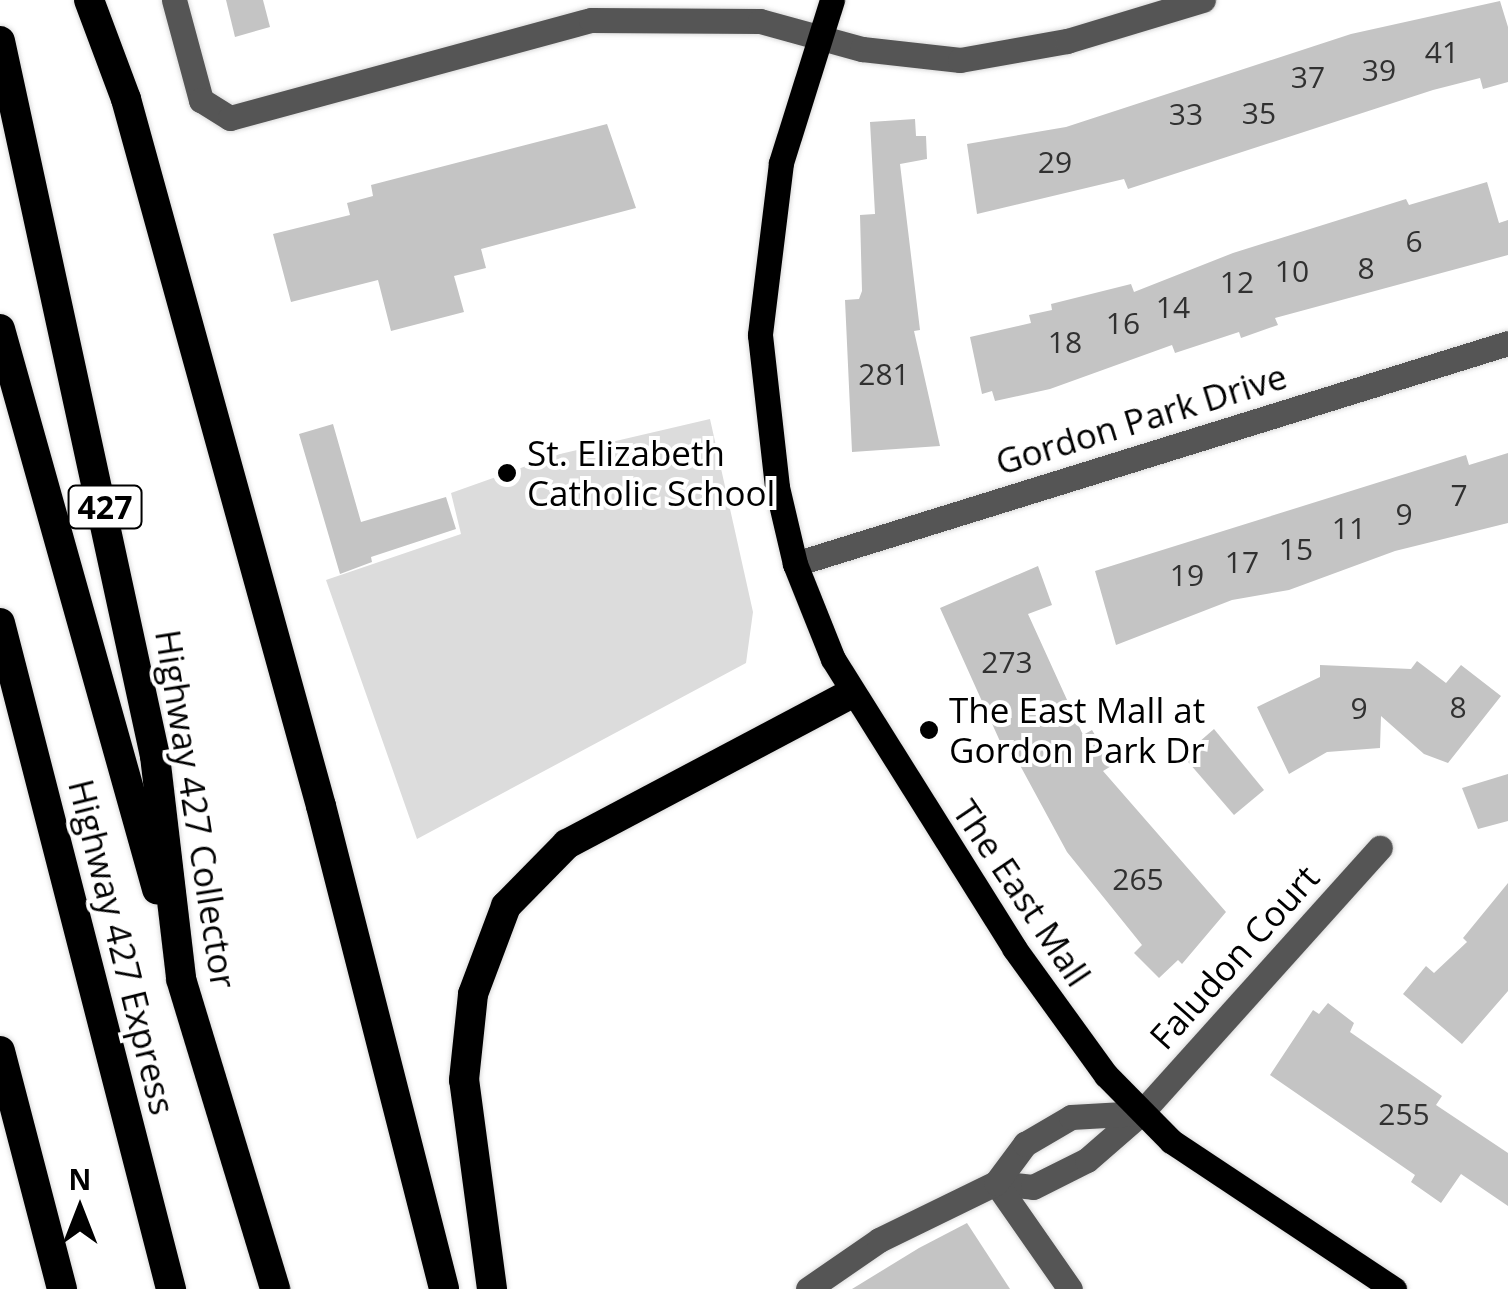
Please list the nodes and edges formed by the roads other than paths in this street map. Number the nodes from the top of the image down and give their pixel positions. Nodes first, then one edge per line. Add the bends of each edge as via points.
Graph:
1 (90, 0) edge
2 (174, 0) edge
3 (832, 0) edge
4 (1203, 0) edge
5 (588, 10) edge
6 (818, 40) junction
7 (0, 41) edge
8 (0, 330) edge
9 (1508, 342) edge
10 (795, 564) junction
11 (0, 623) edge
12 (850, 694) junction
13 (1380, 848) dead end
14 (182, 979) junction
15 (0, 1050) edge
16 (1140, 1114) junction
17 (996, 1183) junction
18 (62, 1289) edge
19 (171, 1289) edge
20 (275, 1289) edge
21 (444, 1289) edge
22 (492, 1289) edge
23 (808, 1289) edge
24 (1070, 1289) edge
25 (1394, 1289) edge

1 - 21 highway via 126,99 322,806
2 - 5 street via 201,100 230,118
3 - 6 main road, The East Mall
4 - 6 street via 1067,40 960,60
5 - 6 street via 760,21
6 - 10 main road, The East Mall via 772,212 760,335 769,446
7 - 14 highway, Highway 427 Collector / 427 via 155,756
8 - 14 highway
9 - 10 street, Gordon Park Drive
10 - 12 main road, The East Mall
11 - 19 highway, Highway 427 Express
12 - 16 main road, The East Mall via 1014,948
12 - 22 highway via 566,844 506,906 473,994 464,1080
13 - 16 street, Faludon Court
14 - 20 highway, Highway 427 Collector / 427
15 - 18 highway
16 - 17 street, Faludon Court via 1087,1160 1033,1187
16 - 17 street via 1071,1117 1025,1144
16 - 25 main road, The East Mall
17 - 23 street via 878,1240
17 - 24 street

